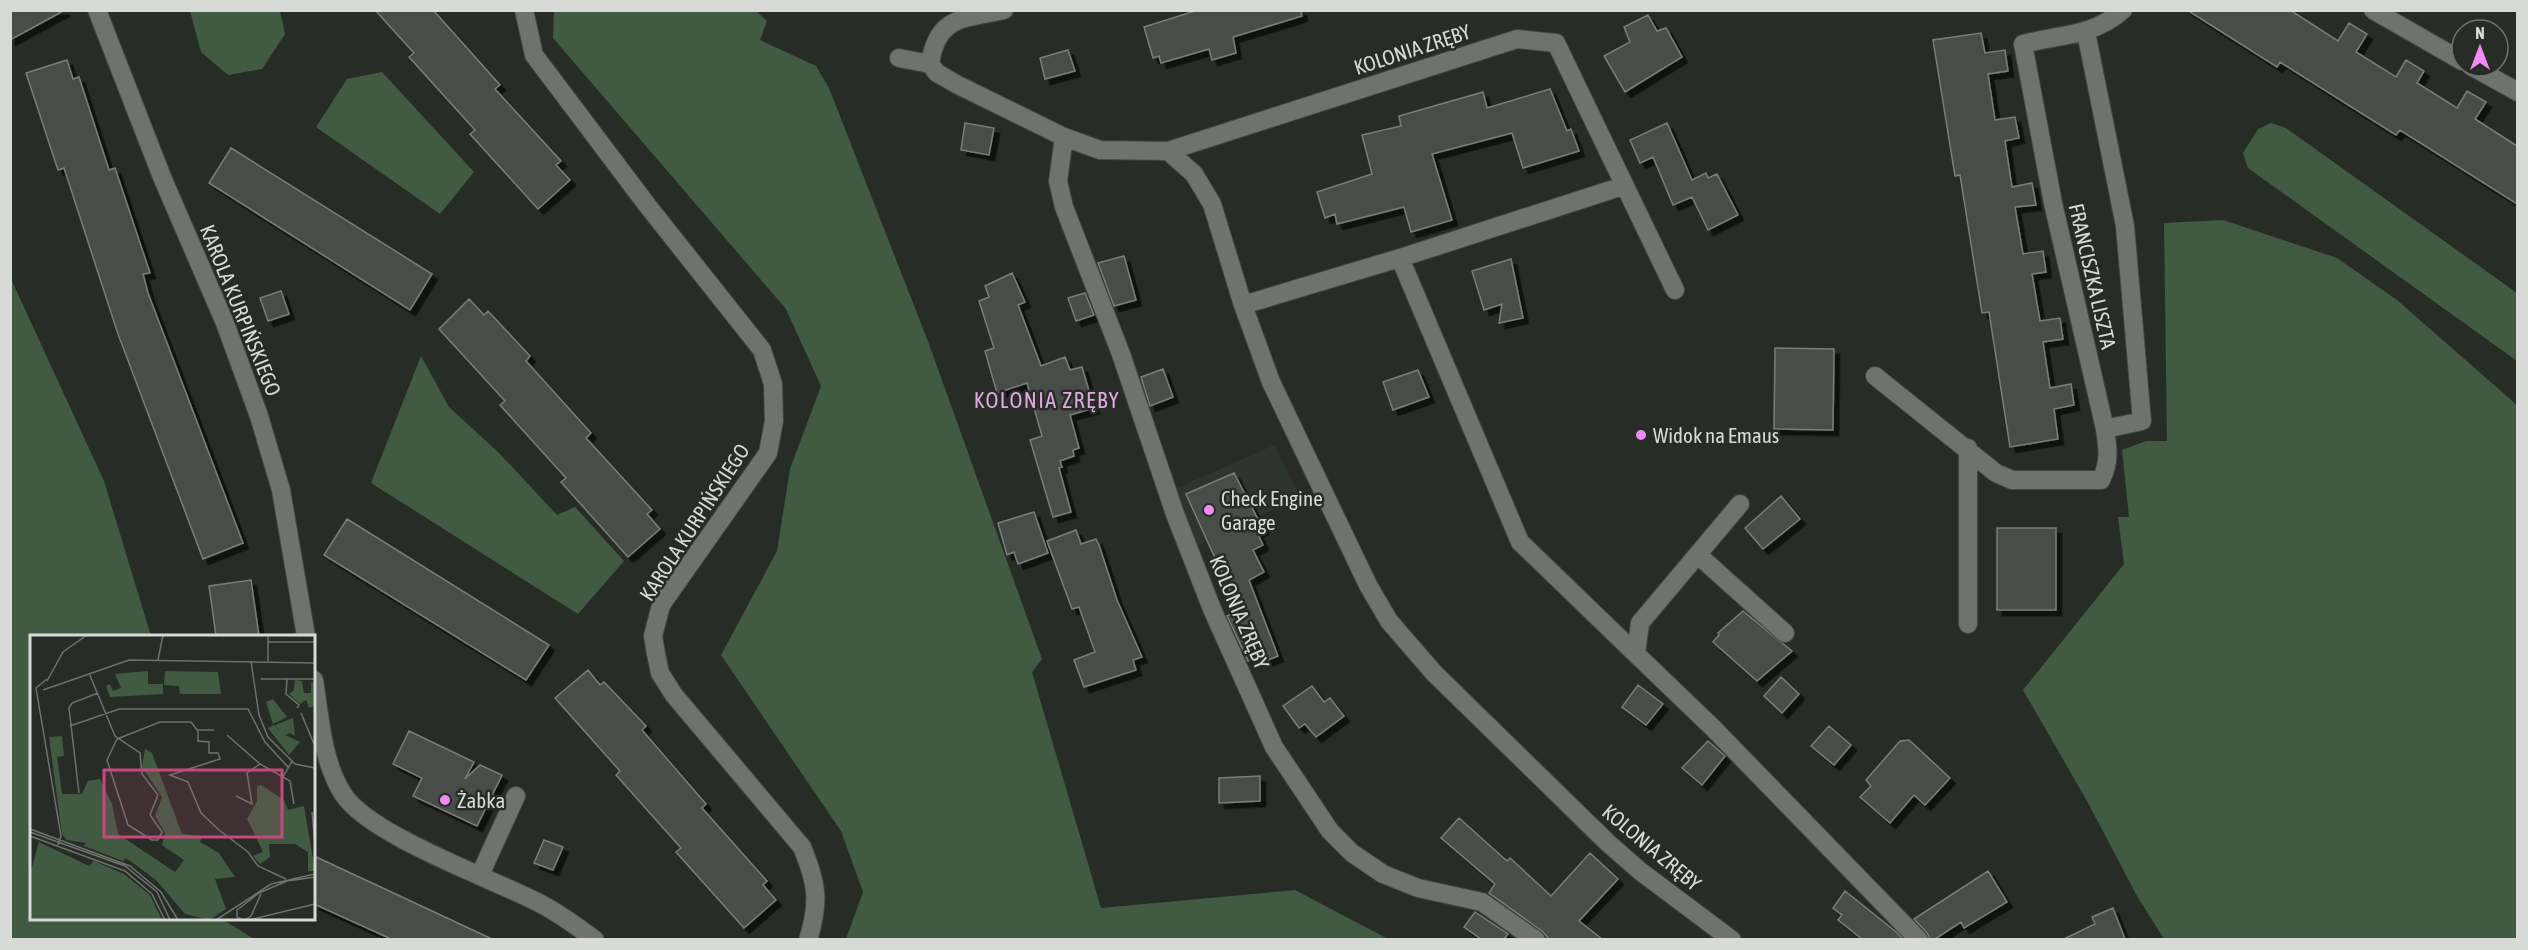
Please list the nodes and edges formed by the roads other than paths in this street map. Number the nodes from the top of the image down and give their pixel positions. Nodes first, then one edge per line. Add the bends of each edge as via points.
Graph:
1 (97, 10) edge
2 (524, 10) edge
3 (1004, 10) edge
4 (2123, 10) edge
5 (2373, 10) edge
6 (2086, 33) junction
7 (2450, 54) edge
8 (899, 58) dead end
9 (930, 64) junction
10 (2492, 78) edge
11 (2517, 92) edge
12 (1064, 137) junction
13 (1168, 151) junction
14 (1623, 186) junction
15 (1400, 258) junction
16 (1675, 290) dead end
17 (1243, 305) junction
18 (1875, 376) dead end
19 (2104, 429) junction
20 (1968, 448) junction
21 (1740, 504) dead end
22 (1698, 555) junction
23 (1968, 624) dead end
24 (1785, 633) dead end
25 (306, 635) edge
26 (1636, 654) junction
27 (315, 685) edge
28 (516, 796) dead end
29 (480, 875) junction
30 (594, 939) edge
31 (808, 939) edge
32 (1536, 939) edge
33 (1732, 939) edge
34 (1919, 939) edge

1 - 25 street, KAROLA KURPIŃSKIEGO via 259,416 281,490
2 - 31 street, KAROLA KURPIŃSKIEGO via 534,56 762,350 773,384 774,421 768,453 661,605 653,636 660,673 674,695 802,847 815,877 817,898
3 - 9 street via 949,24 938,34
4 - 6 street, FRANCISZKA LISZTA via 2107,24
5 - 7 street
6 - 19 street via 2125,226 2142,421
6 - 19 street, FRANCISZKA LISZTA via 2023,44 2055,212
8 - 9 street
9 - 12 street via 937,74 951,82
10 - 11 street
12 - 13 street, KOLONIA ZRĘBY via 1100,150
12 - 32 street, KOLONIA ZRĘBY via 1058,181 1064,207 1121,354 1175,514 1212,609 1274,747 1330,831 1352,853 1383,873 1418,888 1482,902
13 - 14 street, KOLONIA ZRĘBY via 1517,39 1556,43
13 - 17 street, KOLONIA ZRĘBY via 1194,174 1212,204
14 - 15 street
14 - 16 street, KOLONIA ZRĘBY
15 - 17 street
15 - 26 street via 1520,542
17 - 33 street, KOLONIA ZRĘBY via 1271,382 1389,621 1434,673 1608,843
18 - 20 street, FRANCISZKA LISZTA
19 - 20 street, FRANCISZKA LISZTA via 2109,454 2101,480 2012,480 1996,473
20 - 23 street
21 - 22 street
22 - 24 street
22 - 26 street via 1640,624
26 - 34 street
27 - 29 street via 329,762 344,796 360,812 404,840
28 - 29 street
29 - 30 street via 542,904

